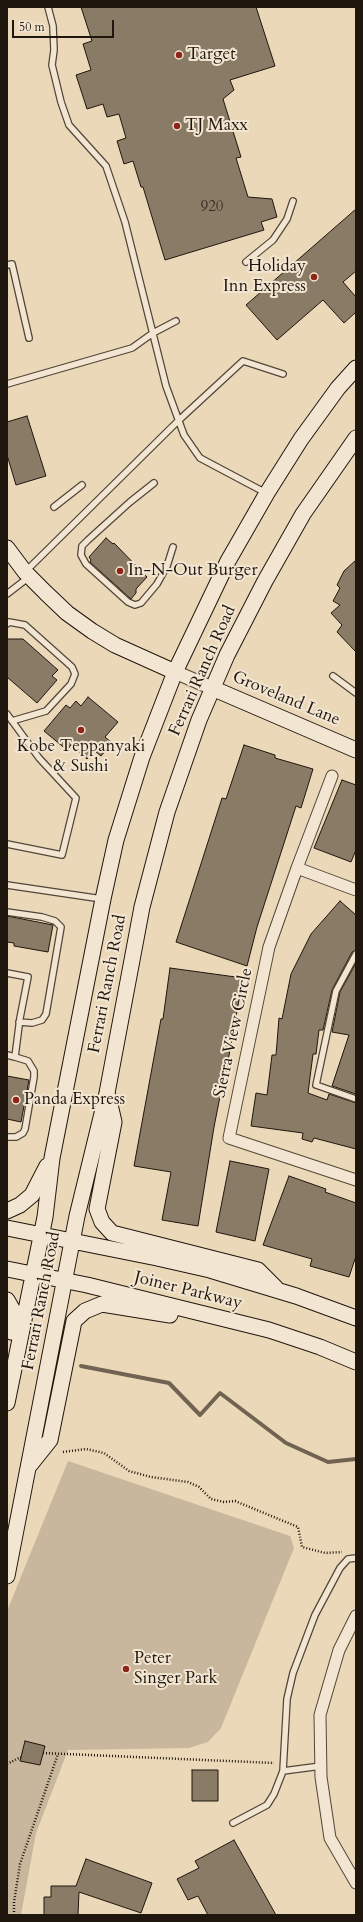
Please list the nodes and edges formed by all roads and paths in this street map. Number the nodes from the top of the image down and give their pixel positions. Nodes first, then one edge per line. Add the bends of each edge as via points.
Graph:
1 (48, 7) edge
2 (293, 202) dead end
3 (246, 262) dead end
4 (7, 265) edge
5 (176, 321) dead end
6 (153, 334) junction
7 (30, 338) dead end
8 (356, 368) edge
9 (283, 374) dead end
10 (7, 384) edge
11 (178, 421) junction
12 (356, 438) edge
13 (154, 483) dead end
14 (82, 485) dead end
15 (267, 493) junction
16 (54, 507) dead end
17 (173, 547) dead end
18 (7, 548) edge
19 (27, 574) junction
20 (7, 594) edge
21 (7, 624) edge
22 (175, 672) junction
23 (333, 676) dead end
24 (212, 688) junction
25 (356, 693) edge
26 (7, 714) edge
27 (12, 721) junction
28 (356, 750) edge
29 (332, 776) dead end
30 (7, 844) edge
31 (297, 868) junction
32 (7, 885) edge
33 (356, 890) edge
34 (103, 899) junction
35 (7, 912) edge
36 (356, 954) edge
37 (7, 973) edge
38 (19, 1022) junction
39 (7, 1055) edge
40 (15, 1057) junction
41 (107, 1093) junction
42 (356, 1099) edge
43 (7, 1137) edge
44 (52, 1158) junction
45 (356, 1180) edge
46 (7, 1211) edge
47 (7, 1228) edge
48 (41, 1235) junction
49 (72, 1241) junction
50 (7, 1269) edge
51 (33, 1274) junction
52 (65, 1281) junction
53 (277, 1290) junction
54 (7, 1300) edge
55 (356, 1318) edge
56 (268, 1330) junction
57 (7, 1354) edge
58 (356, 1362) edge
59 (7, 1403) edge
60 (63, 1452) dead end
61 (29, 1466) junction
62 (347, 1550) dead end
63 (356, 1558) edge
64 (7, 1576) edge
65 (356, 1616) edge
66 (43, 1753) dead end
67 (58, 1754) junction
68 (21, 1757) dead end
69 (283, 1763) junction
70 (7, 1764) edge
71 (321, 1766) junction
72 (283, 1770) junction
73 (233, 1823) dead end
74 (356, 1883) edge
75 (14, 1915) edge

1 - 6 lane via 53,26 52,65 61,102 70,125 106,166 125,222
2 - 3 lane via 287,218 273,240
4 - 7 lane via 12,264
5 - 6 lane
6 - 10 lane via 132,348
6 - 11 lane
8 - 15 main road, Ferrari Ranch Road via 300,439
9 - 11 lane via 243,361
11 - 15 lane via 200,458
11 - 19 lane
12 - 24 main road, Ferrari Ranch Road via 303,514 265,581
13 - 17 lane via 88,540 82,546 81,555 86,564 128,602 135,605 141,603 157,584 167,566
14 - 16 lane
15 - 22 main road, Ferrari Ranch Road via 228,561
18 - 19 main road, Groveland Lane
19 - 20 lane
19 - 22 main road, Groveland Lane via 67,613 92,631 115,645
21 - 27 lane via 9,622 25,625 72,667 75,674 71,684 46,711
22 - 24 street, Groveland Lane
22 - 34 main road, Ferrari Ranch Road via 128,798
23 - 25 lane
24 - 28 main road, Groveland Lane
24 - 41 main road, Ferrari Ranch Road via 181,771 156,851 142,907
26 - 27 lane
27 - 30 lane via 39,758 76,798 62,855
29 - 31 street
31 - 33 street
31 - 45 street, Sierra View Circle via 269,947 229,1138
32 - 34 lane
34 - 44 main road, Ferrari Ranch Road
35 - 38 lane via 42,917 61,927 46,1014 42,1020
36 - 42 lane via 336,991 316,1085
37 - 38 lane via 28,977
38 - 40 lane
39 - 40 lane
40 - 43 lane via 28,1061 34,1071 34,1077 25,1129 16,1137
41 - 49 main road, Ferrari Ranch Road
41 - 53 main road via 114,1122 97,1209 102,1222 112,1233 258,1270
44 - 46 main road via 32,1195
44 - 48 main road, Ferrari Ranch Road
47 - 48 main road, Joiner Parkway
48 - 49 main road, Joiner Parkway
48 - 51 main road, Ferrari Ranch Road
49 - 52 main road, Ferrari Ranch Road
49 - 53 main road, Joiner Parkway via 210,1270
50 - 51 main road, Joiner Parkway
51 - 52 main road, Joiner Parkway
51 - 59 main road, Ferrari Ranch Road
52 - 56 main road, Joiner Parkway
52 - 61 main road, Ferrari Ranch Road
53 - 55 main road, Joiner Parkway
54 - 57 main road via 15,1314
56 - 58 main road, Joiner Parkway
56 - 61 main road via 102,1304 85,1311 74,1321 50,1440
60 - 62 path via 86,1449 104,1453 129,1470 151,1478 188,1482 199,1487 212,1499 235,1501 298,1527 302,1547 325,1553
61 - 64 main road, Ferrari Ranch Road
63 - 69 lane via 348,1560 340,1568 315,1615 293,1673 287,1699
65 - 71 street via 339,1650 320,1715
66 - 67 path
67 - 69 path
67 - 75 path via 20,1864
68 - 70 path
69 - 72 lane
71 - 72 lane
71 - 74 street via 330,1838
72 - 73 lane via 267,1805

